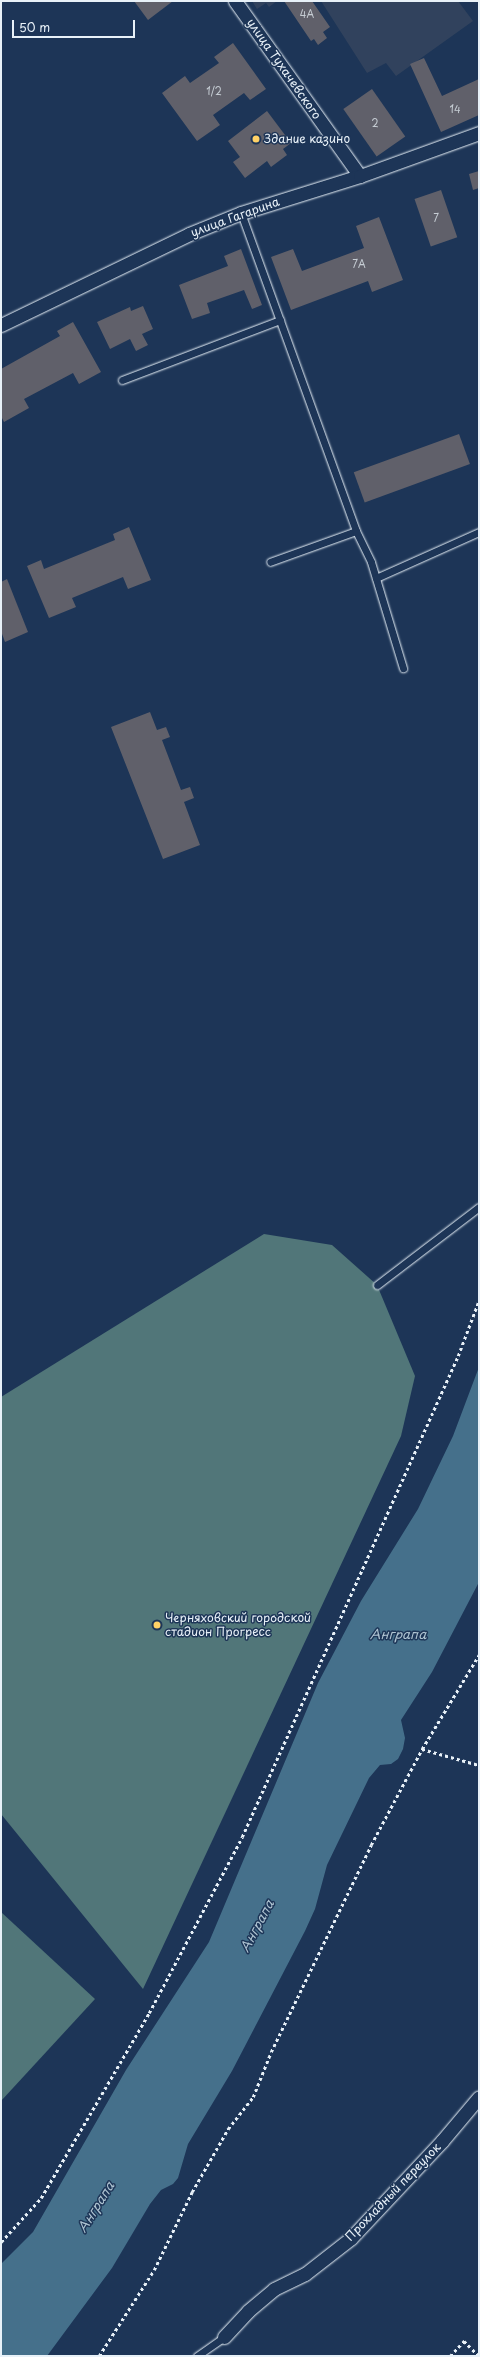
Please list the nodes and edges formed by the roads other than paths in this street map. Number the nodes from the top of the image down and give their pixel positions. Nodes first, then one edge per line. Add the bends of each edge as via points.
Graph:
1 (235, 1) edge
2 (479, 133) edge
3 (360, 176) junction
4 (241, 213) junction
5 (280, 320) junction
6 (1, 325) edge
7 (122, 380) dead end
8 (356, 531) junction
9 (479, 532) edge
10 (270, 562) dead end
11 (376, 578) junction
12 (403, 668) dead end
13 (479, 1207) edge
14 (378, 1285) dead end
15 (479, 2097) edge
16 (224, 2337) joint
17 (197, 2356) edge

1 - 3 street, улица Тухачевского
2 - 3 street, улица Гагарина
3 - 4 street, улица Гагарина
4 - 5 lane
4 - 6 street, улица Гагарина via 189,234
5 - 7 lane
5 - 8 lane
8 - 10 lane
8 - 11 lane
9 - 11 lane
11 - 12 lane
13 - 14 lane
15 - 16 street, Прохладный переулок via 437,2147 351,2238 305,2274 274,2289 248,2311
16 - 17 lane

